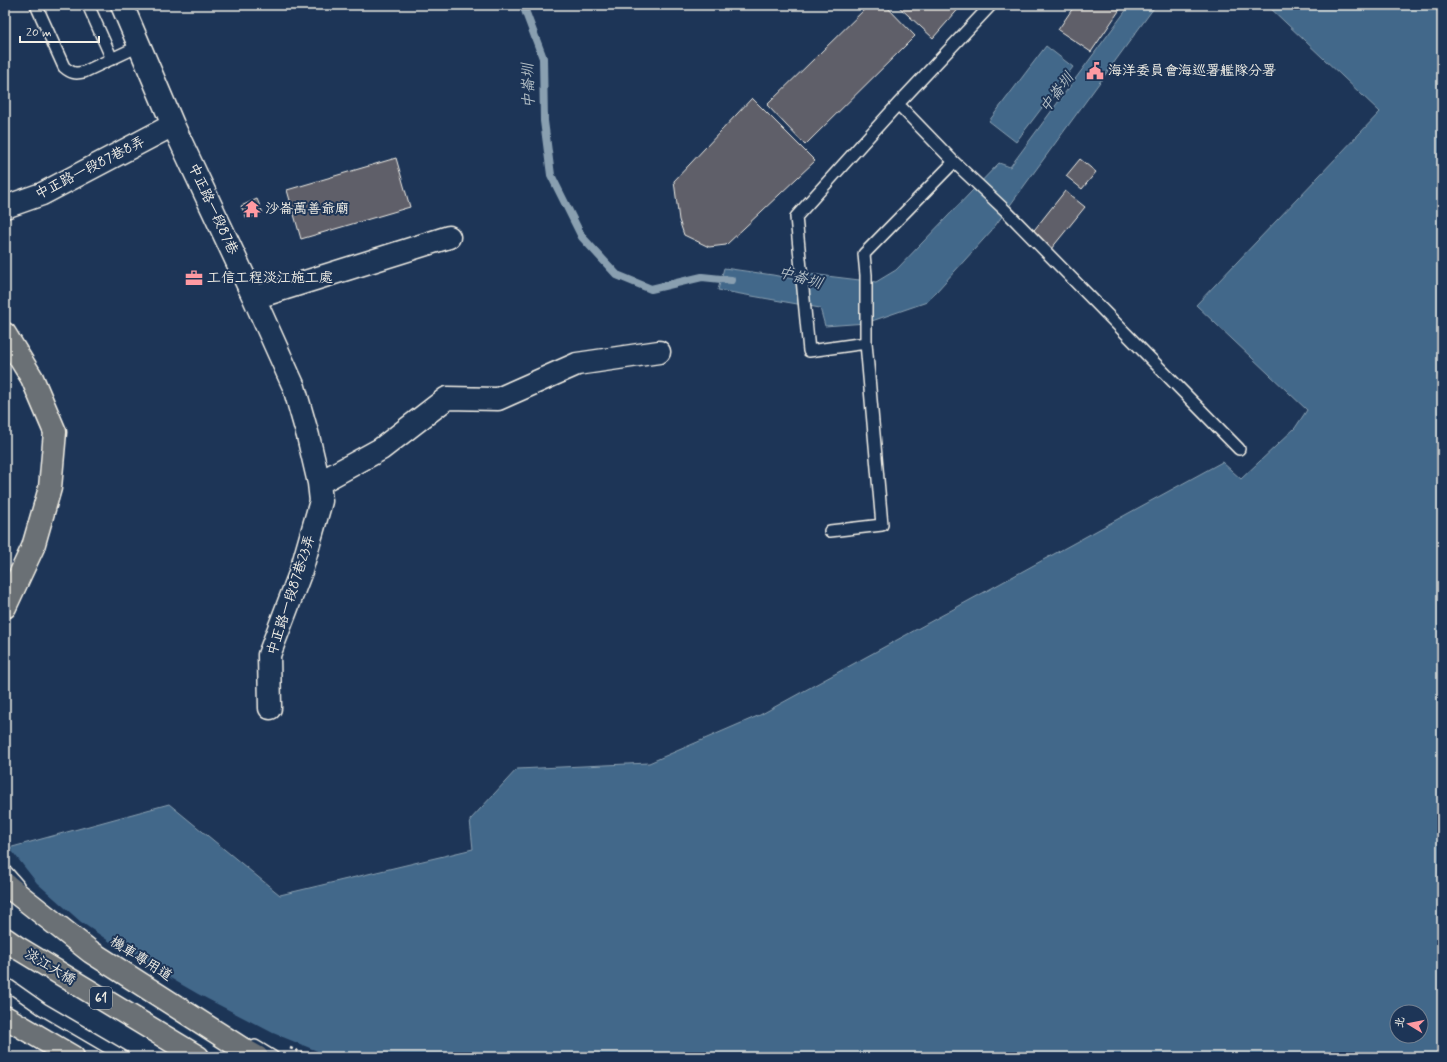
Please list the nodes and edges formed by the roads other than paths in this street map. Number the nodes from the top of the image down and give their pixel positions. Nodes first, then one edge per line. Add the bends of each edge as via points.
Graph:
1 (36, 5) edge
2 (88, 5) edge
3 (122, 5) edge
4 (991, 5) edge
5 (139, 46) junction
6 (112, 59) junction
7 (898, 104) junction
8 (173, 124) junction
9 (954, 162) junction
10 (5, 207) edge
11 (449, 237) dead end
12 (254, 298) junction
13 (5, 334) edge
14 (866, 343) junction
15 (659, 352) dead end
16 (1239, 449) dead end
17 (319, 483) junction
18 (830, 531) dead end
19 (5, 607) edge
20 (270, 708) dead end
21 (5, 870) edge
22 (5, 884) edge
23 (5, 939) edge
24 (5, 983) edge
25 (5, 1017) edge
26 (73, 1057) edge
27 (124, 1057) edge
28 (198, 1057) edge
29 (257, 1057) edge
30 (273, 1057) edge

1 - 6 lane via 64,67 70,72 84,72
2 - 6 lane
3 - 5 street, 中正路一段87巷
4 - 7 lane
5 - 6 lane
5 - 8 street, 中正路一段87巷
7 - 9 lane
7 - 14 lane via 796,217 809,351
8 - 10 street, 中正路一段87巷8弄 via 42,194
8 - 12 street, 中正路一段87巷
9 - 14 lane via 864,254
9 - 16 lane via 1006,211
11 - 12 street
12 - 17 street, 中正路一段87巷 via 294,387
13 - 19 highway via 32,378 54,432 50,488 33,547
14 - 18 lane via 882,525
15 - 17 street via 577,364 498,399 447,398 381,449
17 - 20 street, 中正路一段87巷23弄 via 321,501 301,571 269,655
21 - 30 lane, 機車專用道 via 21,888 68,929
22 - 29 highway via 91,952
23 - 28 highway, 淡江大橋 / 61
24 - 27 lane via 42,1009
25 - 26 highway

